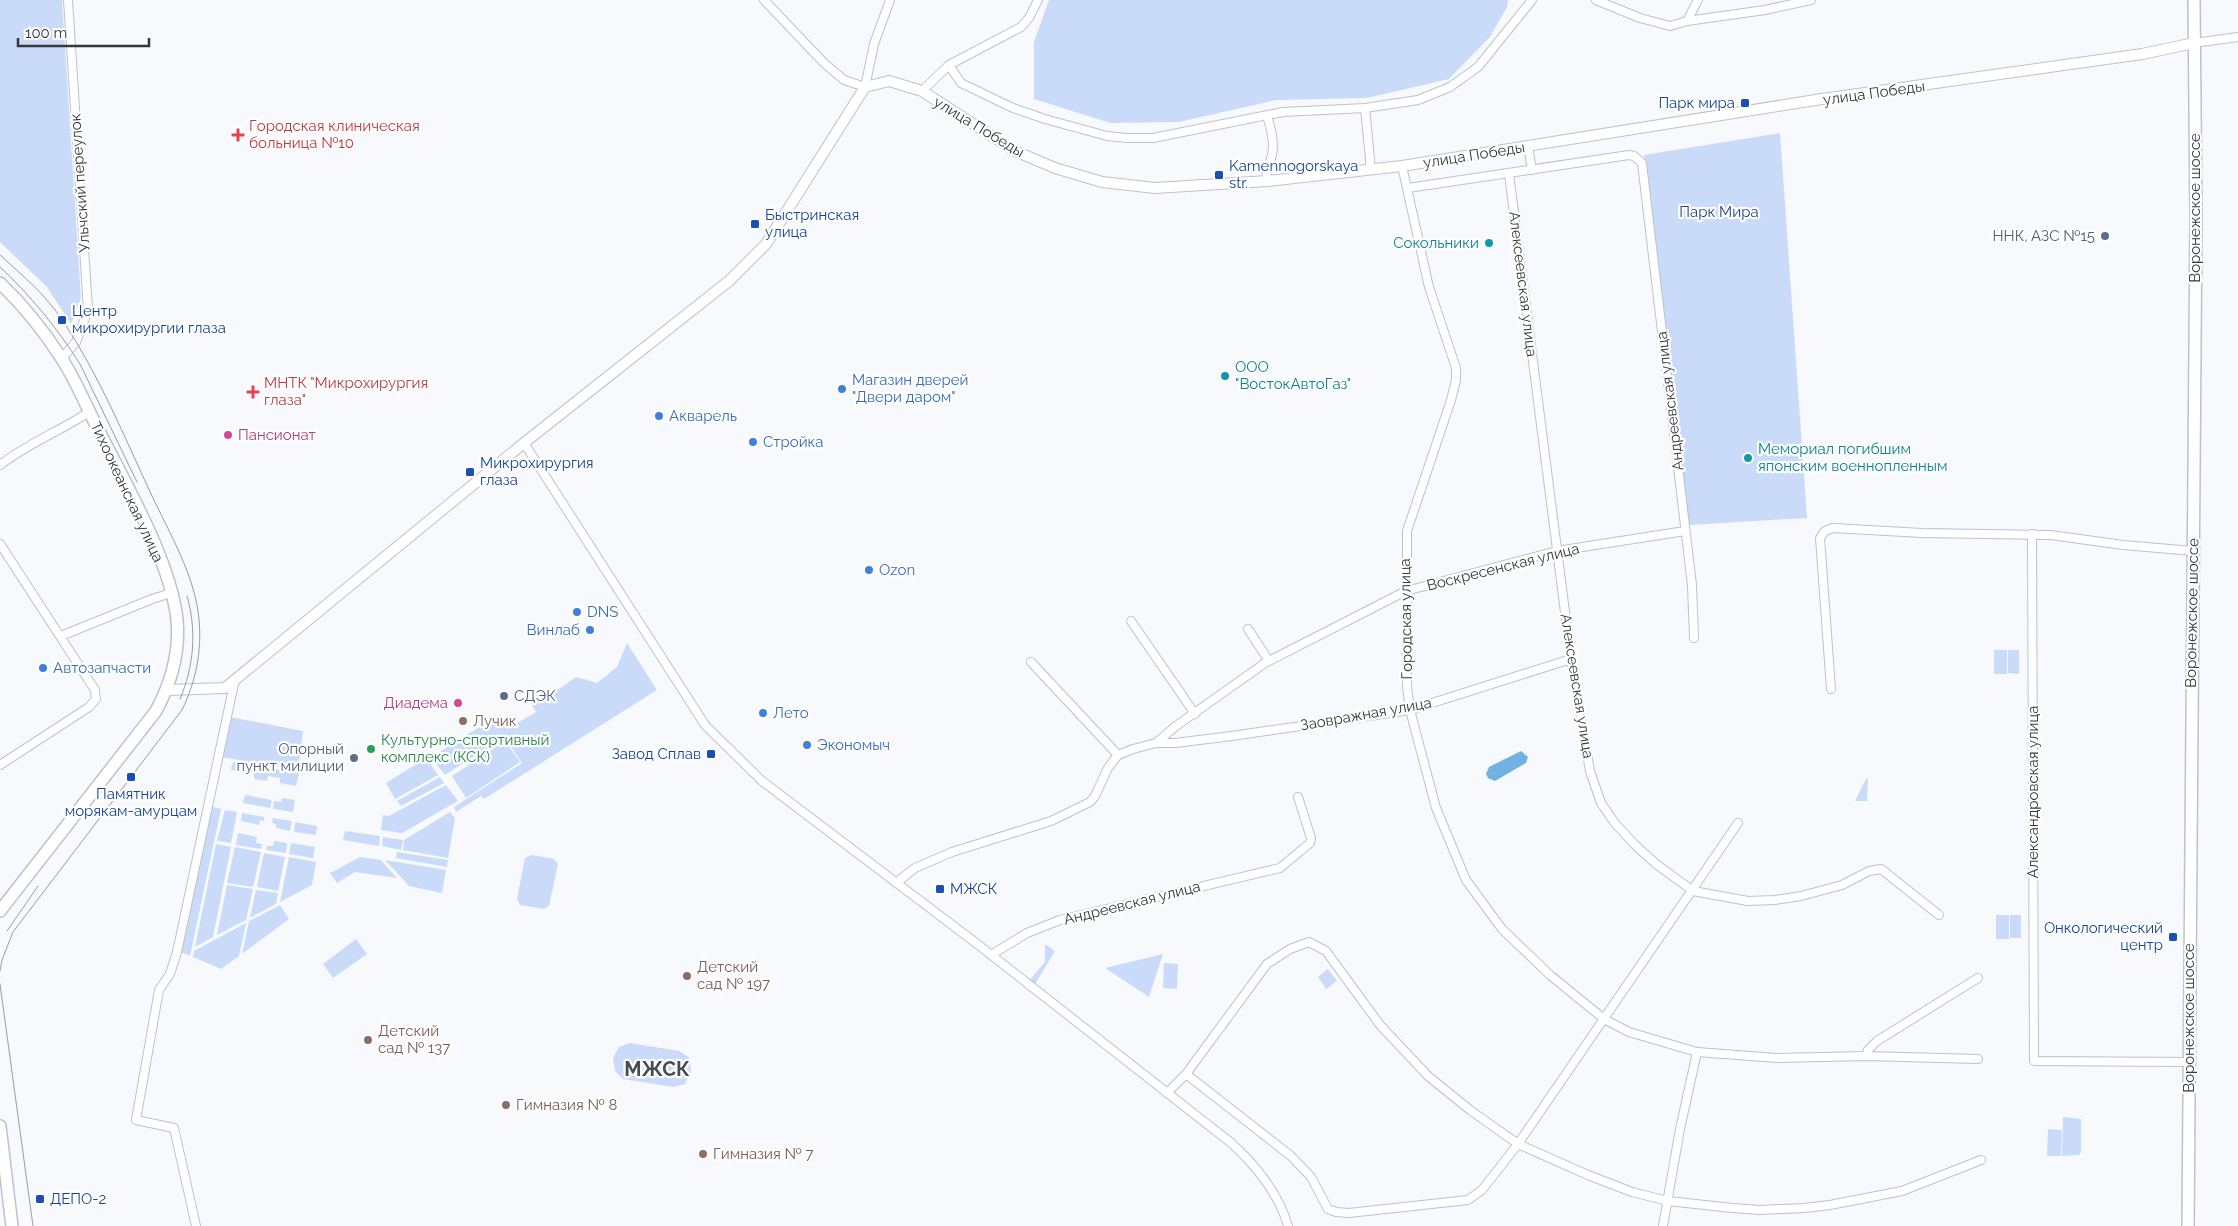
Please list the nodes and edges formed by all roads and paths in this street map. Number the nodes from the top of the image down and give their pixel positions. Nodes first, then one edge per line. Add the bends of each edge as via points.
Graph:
1 (68, 0) edge
2 (764, 0) edge
3 (890, 0) edge
4 (1038, 0) edge
5 (1532, 0) edge
6 (1596, 0) edge
7 (1698, 0) edge
8 (1812, 0) edge
9 (2194, 0) edge
10 (1687, 21) junction
11 (2238, 36) edge
12 (2194, 43) junction
13 (949, 65) junction
14 (865, 87) junction
15 (922, 91) junction
16 (1365, 108) junction
17 (1266, 116) junction
18 (1528, 146) junction
19 (1402, 166) junction
20 (1371, 170) junction
21 (1532, 170) junction
22 (1509, 174) junction
23 (1268, 181) junction
24 (1408, 188) junction
25 (0, 283) edge
26 (62, 358) junction
27 (89, 412) junction
28 (524, 443) junction
29 (0, 465) edge
30 (1685, 531) junction
31 (2032, 534) junction
32 (0, 544) edge
33 (2193, 550) junction
34 (1557, 551) junction
35 (1406, 591) junction
36 (171, 593) junction
37 (1131, 621) dead end
38 (1248, 629) dead end
39 (61, 636) junction
40 (1694, 638) dead end
41 (1571, 658) junction
42 (1273, 659) junction
43 (1031, 662) dead end
44 (236, 679) junction
45 (1830, 689) dead end
46 (168, 690) junction
47 (1410, 710) junction
48 (1195, 714) junction
49 (1156, 743) junction
50 (1118, 755) junction
51 (0, 765) edge
52 (1298, 797) dead end
53 (1738, 822) dead end
54 (896, 883) junction
55 (1692, 891) junction
56 (0, 911) edge
57 (1939, 915) dead end
58 (991, 955) junction
59 (1978, 978) dead end
60 (1604, 1019) junction
61 (1697, 1052) junction
62 (1866, 1056) junction
63 (1978, 1060) dead end
64 (2189, 1062) junction
65 (1186, 1074) junction
66 (1167, 1093) junction
67 (0, 1126) edge
68 (1518, 1144) junction
69 (1981, 1160) dead end
70 (1668, 1201) junction
71 (12, 1226) edge
72 (196, 1226) edge
73 (1288, 1226) edge
74 (1663, 1226) edge
75 (2188, 1226) edge

1 - 26 street, Ульчский переулок via 88,310 76,342
2 - 14 street via 837,74
3 - 14 street via 874,44
4 - 13 street via 1021,27
5 - 16 street via 1478,67 1450,87 1418,100
6 - 10 street via 1663,25
7 - 10 street
8 - 10 street
9 - 12 main road, Воронежское шоссе
11 - 12 street, улица Победы
12 - 18 street, улица Победы via 2142,54
12 - 33 main road, Воронежское шоссе
13 - 15 street
13 - 17 street via 961,83 1013,108 1107,136 1153,138
14 - 15 street, улица Победы via 889,81
14 - 28 street via 766,244 729,281
15 - 23 street, улица Победы via 1015,151 1055,168 1102,182 1154,188
16 - 17 street via 1282,112
16 - 20 street
17 - 23 street via 1273,150 1266,171
18 - 19 street, улица Победы
18 - 21 street
19 - 20 street, улица Победы
19 - 24 street, Городская улица
20 - 23 street, улица Победы
21 - 22 street
21 - 30 street, Андреевская улица via 1629,155 1642,163
22 - 24 street
22 - 34 street, Алексеевская улица
24 - 35 street, Городская улица via 1430,287 1456,368 1456,380 1406,530
25 - 26 main road, Тихоокеанская улица
26 - 27 main road, Тихоокеанская улица
27 - 29 street
27 - 36 main road, Тихоокеанская улица via 140,511
28 - 44 street
28 - 54 street via 705,725 762,781
30 - 34 street, Воскресенская улица
30 - 40 street, Андреевская улица
31 - 33 street
31 - 45 street via 1832,528 1825,531 1820,538
31 - 64 street, Александровская улица via 2034,1050 2030,1061
32 - 39 street
33 - 64 main road, Воронежское шоссе
34 - 35 street, Воскресенская улица
34 - 41 street, Алексеевская улица
35 - 42 street, Воскресенская улица
35 - 47 street, Городская улица
36 - 39 street
36 - 46 main road, Тихоокеанская улица via 177,620 177,640
37 - 48 street
38 - 42 street
39 - 51 street via 95,690 96,699 90,707
41 - 47 street, Заовражная улица
41 - 55 street, Алексеевская улица via 1590,771 1601,803 1634,844
42 - 48 street, Воскресенская улица
43 - 50 street
44 - 46 street via 225,688
44 - 72 street via 177,952 170,974 158,990 136,1120 174,1128
46 - 56 main road, Тихоокеанская улица via 141,732
47 - 49 street, Заовражная улица via 1232,736
47 - 60 street, Городская улица via 1436,808 1466,880 1502,929 1550,975
48 - 49 street, Воскресенская улица
49 - 50 street
50 - 54 street via 1090,802 1051,820 952,852 915,868
52 - 58 street, Андреевская улица via 1310,843 1280,868 1060,920 1027,933
53 - 55 street
54 - 58 street
55 - 57 street, Алексеевская улица via 1748,901 1775,900 1842,885 1869,871 1881,869
55 - 60 street
58 - 66 street
59 - 62 street via 1877,1042
60 - 61 street, Городская улица via 1629,1032
60 - 68 street
61 - 62 street, Городская улица via 1777,1058
61 - 70 street
62 - 63 street, Городская улица
64 - 75 main road, Воронежское шоссе
65 - 66 street
65 - 68 street via 1291,1156 1311,1177 1328,1209 1336,1212 1468,1200 1482,1190
65 - 68 street via 1267,964 1290,949 1309,942 1322,948 1332,959 1380,1025 1428,1076
66 - 73 street via 1252,1162 1280,1206
67 - 71 main road
68 - 70 street via 1632,1192
69 - 70 street via 1902,1191 1830,1205 1760,1210
70 - 74 street

